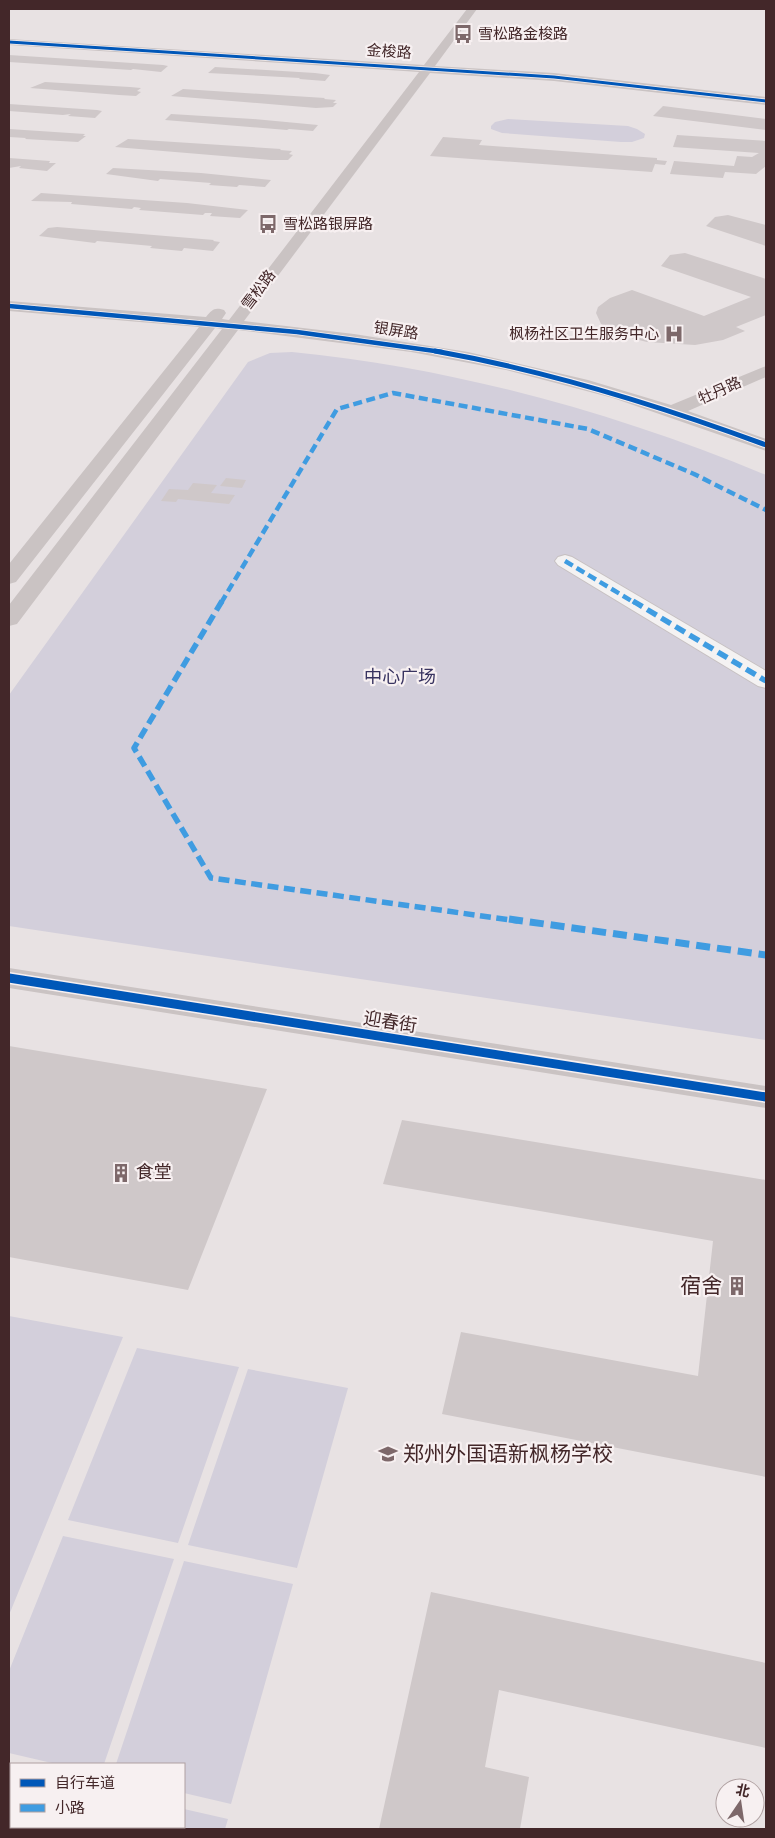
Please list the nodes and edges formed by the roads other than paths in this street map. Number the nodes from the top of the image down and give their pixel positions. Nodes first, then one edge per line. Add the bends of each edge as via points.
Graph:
1 (456, 9) edge
2 (472, 9) edge
3 (9, 42) edge
4 (411, 67) junction
5 (428, 68) junction
6 (766, 101) edge
7 (344, 154) dead end
8 (228, 300) dead end
9 (9, 306) edge
10 (210, 324) junction
11 (232, 325) junction
12 (766, 370) edge
13 (673, 411) junction
14 (766, 445) edge
15 (565, 562) dead end
16 (9, 578) edge
17 (9, 619) edge
18 (766, 681) edge
19 (9, 978) edge
20 (766, 1097) edge

1 - 4 main road
2 - 5 main road, 雪松路
3 - 4 main road, 金梭路
4 - 5 main road, 金梭路
4 - 7 main road
5 - 6 main road, 金梭路 via 563,78
5 - 11 main road, 雪松路
8 - 10 main road, 雪松路
9 - 10 main road, 银屏路
10 - 11 main road, 银屏路
10 - 16 main road, 雪松路
11 - 13 main road, 银屏路 via 303,332 469,357 608,391
11 - 17 main road, 雪松路
12 - 13 main road, 牡丹路
13 - 14 main road, 银屏路
15 - 18 street
19 - 20 main road, 迎春街

